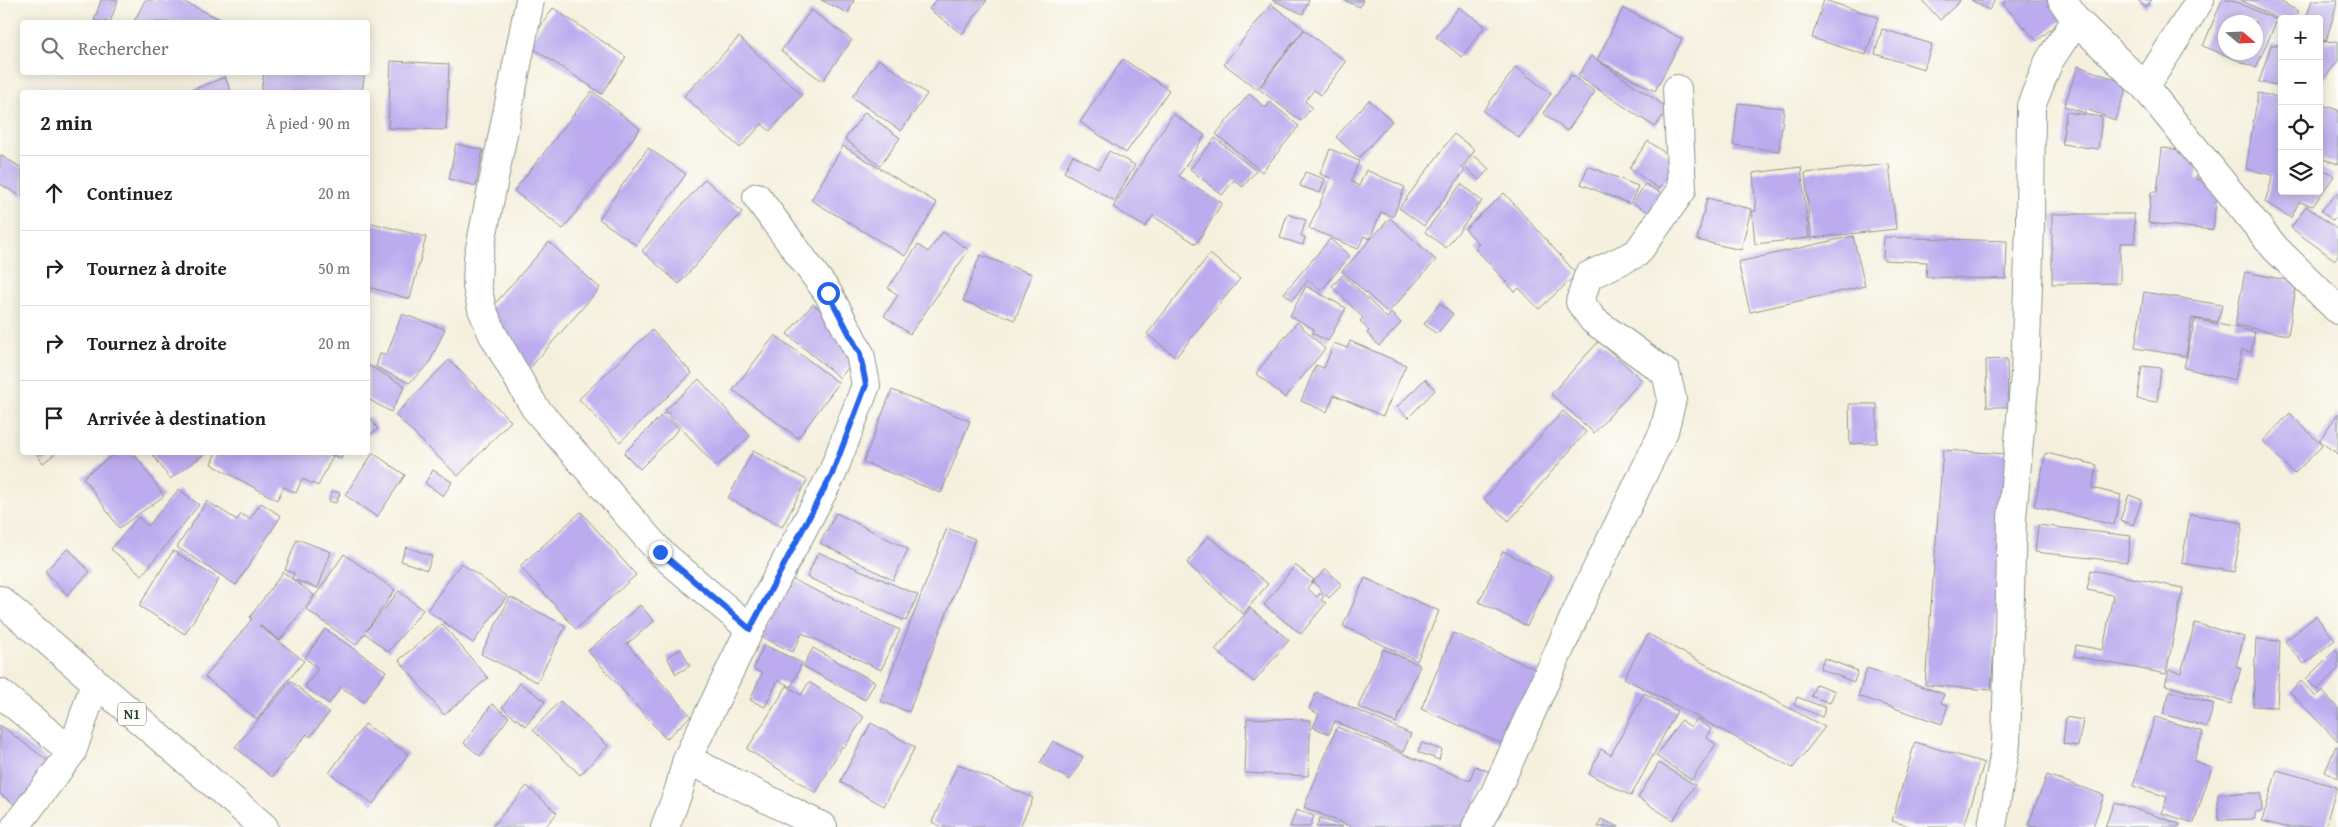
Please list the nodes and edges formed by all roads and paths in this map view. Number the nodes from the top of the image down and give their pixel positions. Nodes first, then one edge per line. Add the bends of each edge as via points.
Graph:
1 (530, 0) edge
2 (2200, 0) edge
3 (2069, 10) edge
4 (2145, 87) junction
5 (1677, 89) dead end
6 (757, 197) dead end
7 (2338, 310) edge
8 (0, 600) edge
9 (750, 629) junction
10 (95, 683) junction
11 (0, 693) edge
12 (72, 752) junction
13 (687, 758) junction
14 (15, 827) edge
15 (264, 827) edge
16 (665, 827) edge
17 (823, 827) edge
18 (1476, 827) edge
19 (1992, 827) edge

1 - 9 main road via 478,258 477,286 482,309 534,408 553,431 660,552
2 - 4 main road
3 - 4 main road
3 - 19 main road via 2032,106 2025,375 2012,518 2006,744
4 - 7 main road via 2275,248
5 - 18 main road via 1682,190 1637,253 1588,276 1580,302 1593,320 1666,373 1672,399 1664,431
6 - 9 main road via 828,293 860,354 866,385 832,474
8 - 10 main road, N1
9 - 13 main road
10 - 12 main road
10 - 15 main road, N1
11 - 12 main road
12 - 14 main road
13 - 16 main road
13 - 17 main road

